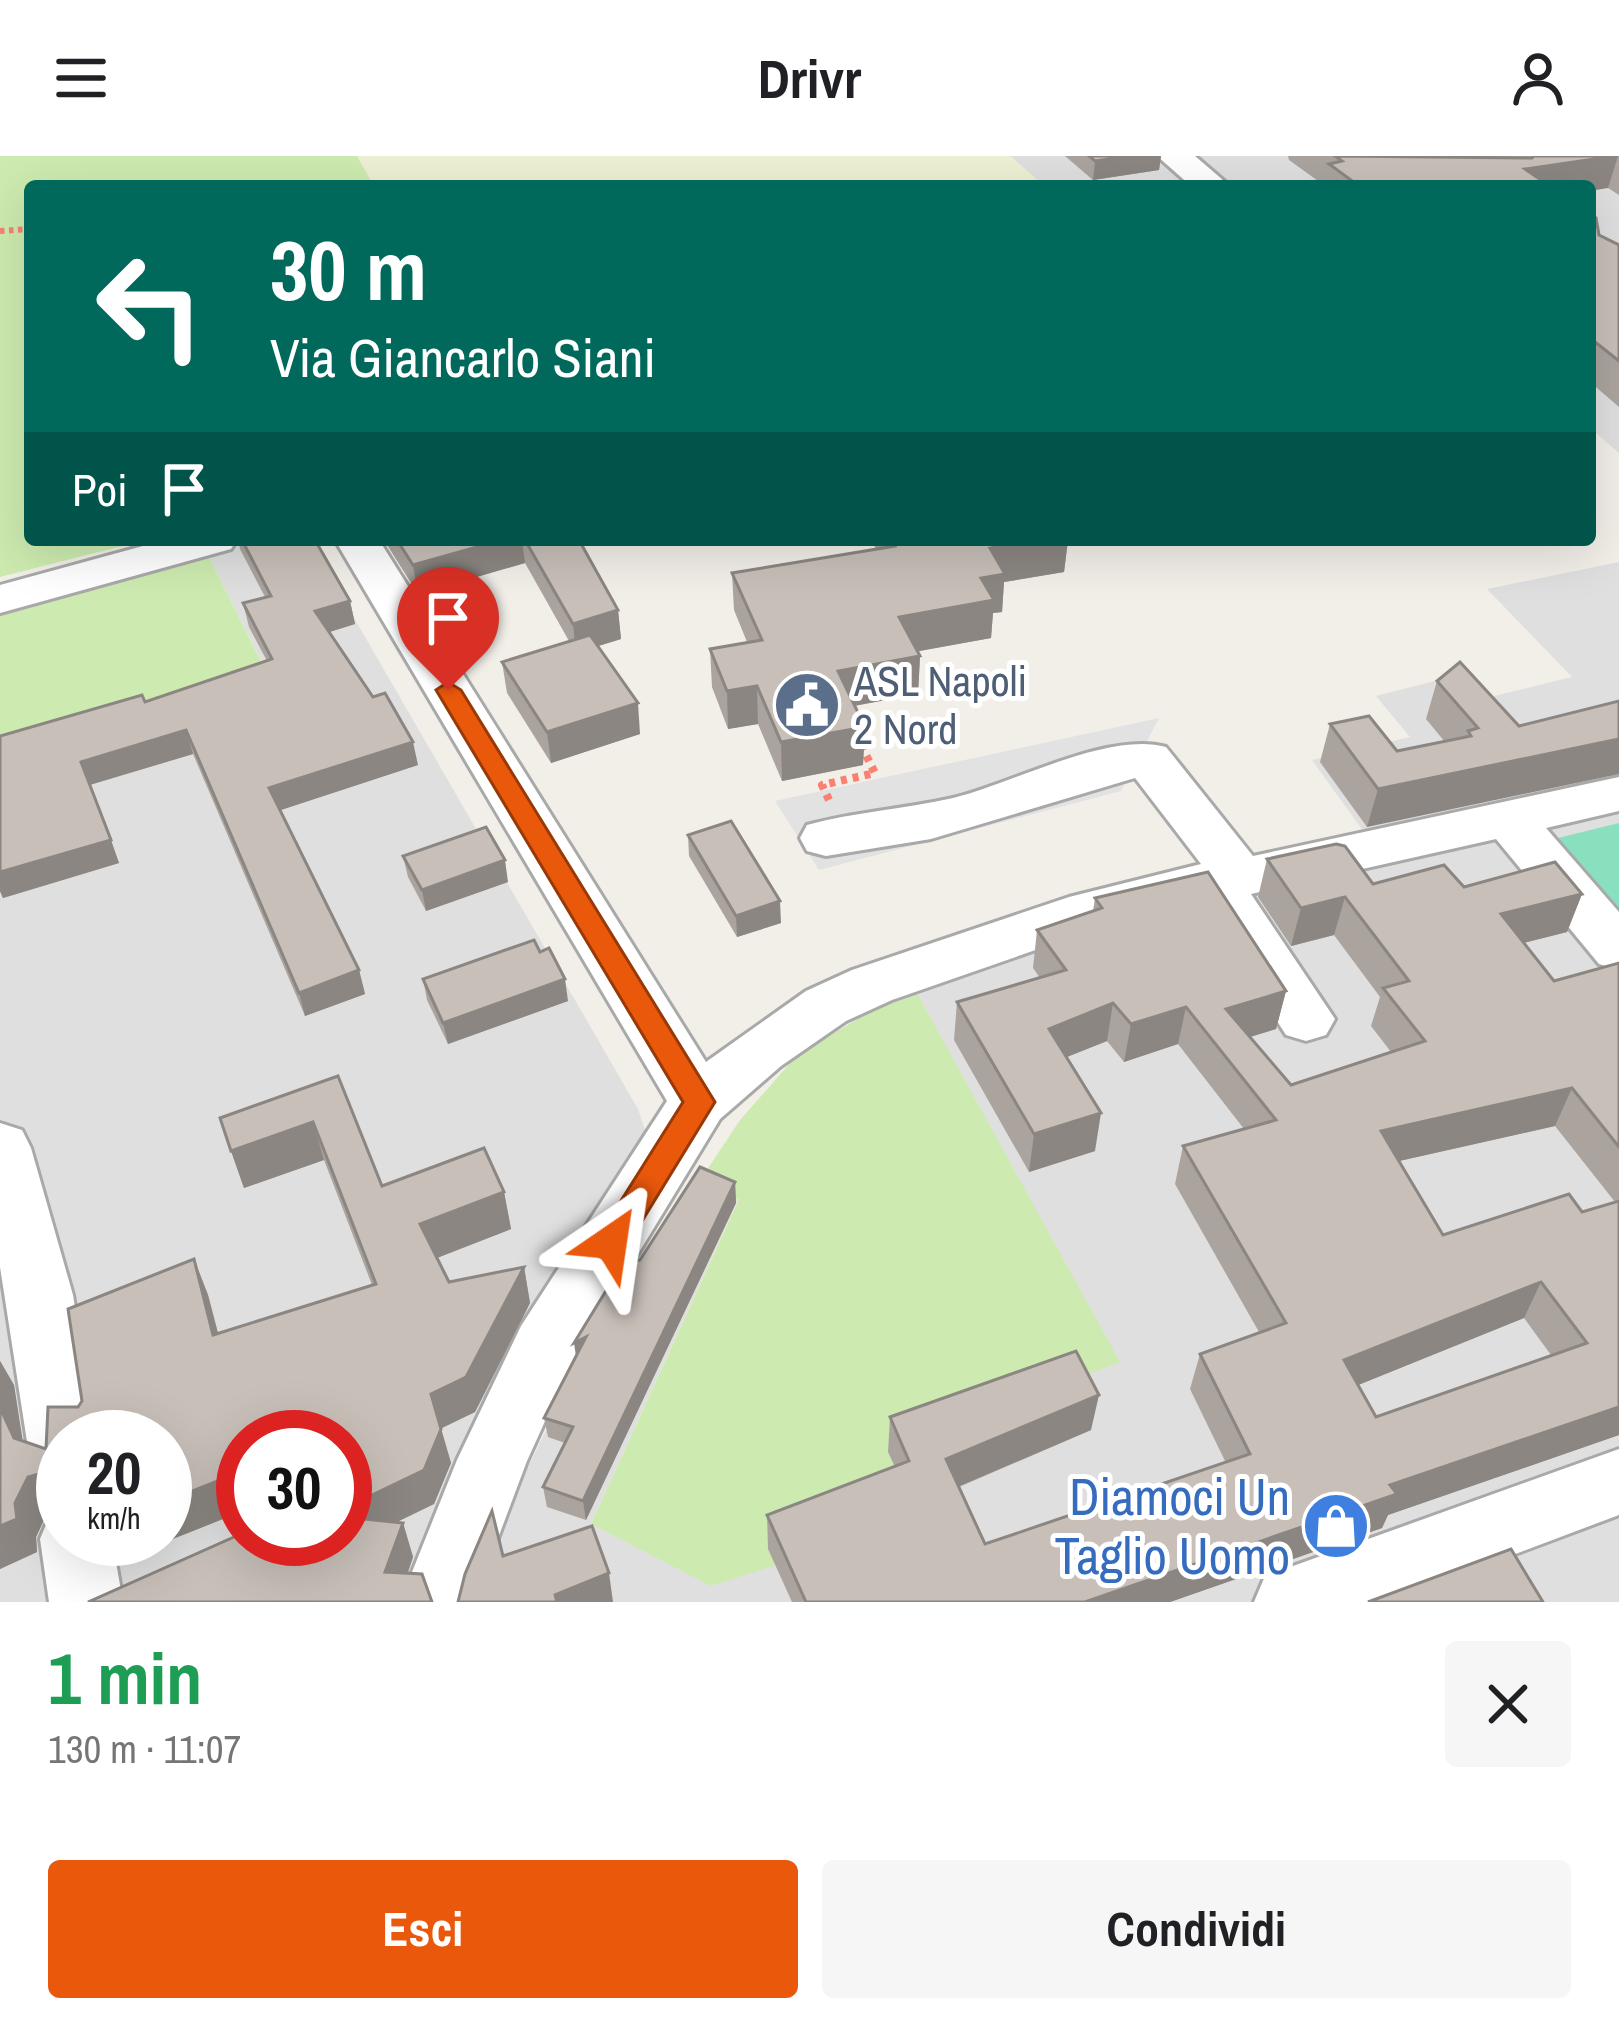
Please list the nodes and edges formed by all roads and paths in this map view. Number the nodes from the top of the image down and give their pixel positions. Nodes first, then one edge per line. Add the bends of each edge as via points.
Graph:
1 (1174, 156) edge
2 (1205, 180) edge
3 (193, 546) edge
4 (361, 546) edge
5 (0, 599) edge
6 (856, 735) edge
7 (1619, 794) edge
8 (821, 819) joint
9 (1510, 820) junction
10 (1226, 877) junction
11 (1619, 949) edge
12 (1306, 1019) dead end
13 (699, 1102) junction
14 (0, 1148) edge
15 (57, 1410) edge
16 (1619, 1482) edge
17 (80, 1566) edge
18 (86, 1602) edge
19 (436, 1602) edge
20 (1291, 1602) edge

1 - 2 street
3 - 5 street
4 - 13 street
6 - 8 path via 875,773 822,785
7 - 9 street
8 - 10 street via 867,833 1032,793 1098,765 1148,759
9 - 10 street
9 - 11 street
10 - 12 street
10 - 13 street via 1088,910 872,985 760,1050
13 - 19 street via 545,1347
14 - 15 street via 40,1295
16 - 20 street
17 - 18 street

